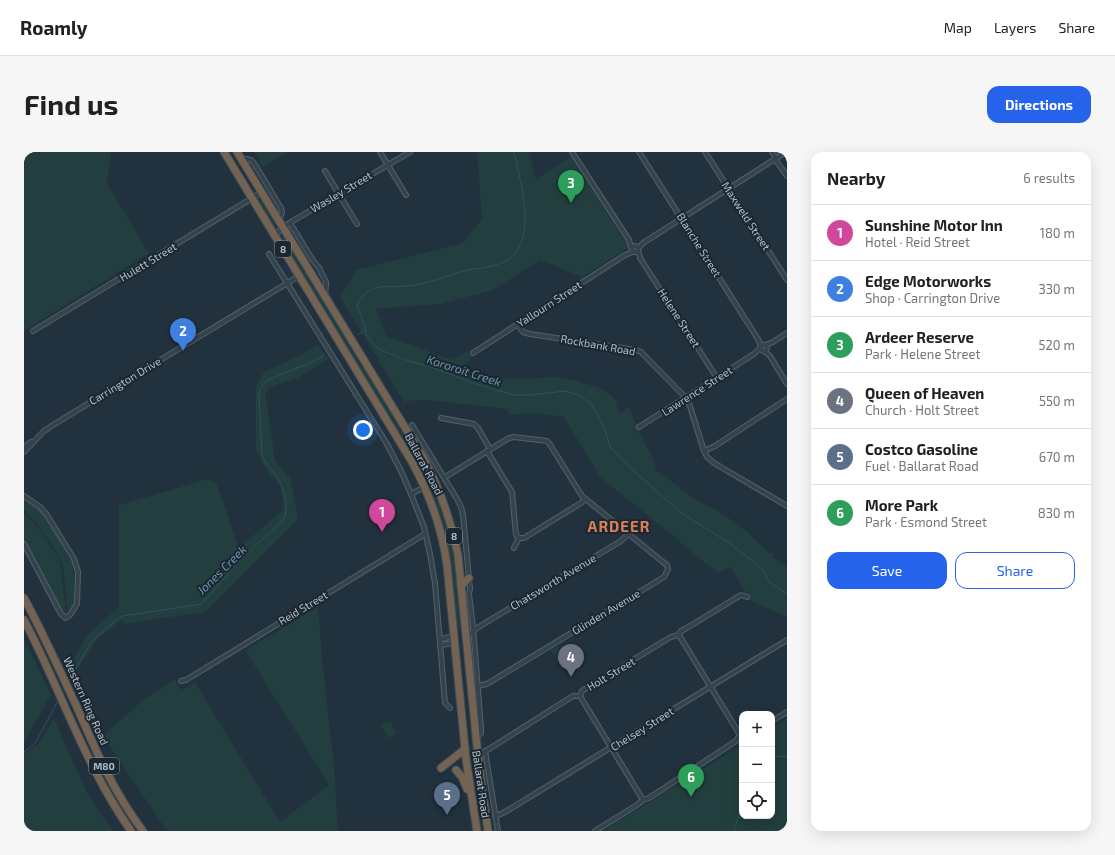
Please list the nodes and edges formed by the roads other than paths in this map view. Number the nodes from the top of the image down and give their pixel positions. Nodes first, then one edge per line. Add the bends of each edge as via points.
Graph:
1 (224, 152) edge
2 (380, 152) edge
3 (410, 152) edge
4 (572, 152) edge
5 (639, 152) edge
6 (705, 152) edge
7 (772, 152) edge
8 (786, 152) edge
9 (239, 155) edge
10 (776, 159) junction
11 (387, 165) junction
12 (325, 171) dead end
13 (787, 176) edge
14 (729, 189) junction
15 (262, 192) junction
16 (339, 194) junction
17 (406, 196) dead end
18 (252, 199) junction
19 (682, 219) junction
20 (279, 220) junction
21 (290, 223) junction
22 (357, 224) dead end
23 (283, 228) junction
24 (274, 235) junction
25 (635, 249) junction
26 (269, 254) dead end
27 (299, 276) junction
28 (787, 280) edge
29 (287, 283) junction
30 (325, 296) junction
31 (518, 324) junction
32 (33, 331) dead end
33 (787, 333) edge
34 (764, 348) junction
35 (473, 352) dead end
36 (717, 378) junction
37 (787, 384) edge
38 (685, 398) junction
39 (787, 399) edge
40 (441, 418) dead end
41 (412, 424) dead end
42 (639, 427) dead end
43 (35, 440) junction
44 (24, 447) edge
45 (489, 450) junction
46 (24, 452) edge
47 (704, 452) junction
48 (444, 477) junction
49 (435, 482) junction
50 (425, 487) junction
51 (411, 494) junction
52 (24, 496) edge
53 (585, 499) junction
54 (787, 506) edge
55 (425, 534) junction
56 (628, 534) junction
57 (519, 538) junction
58 (24, 544) edge
59 (514, 548) dead end
60 (469, 578) junction
61 (462, 587) junction
62 (469, 594) junction
63 (747, 597) dead end
64 (24, 598) edge
65 (24, 620) edge
66 (474, 630) junction
67 (466, 635) junction
68 (679, 635) junction
69 (441, 639) junction
70 (455, 640) junction
71 (787, 640) edge
72 (440, 645) junction
73 (181, 681) dead end
74 (478, 686) junction
75 (711, 686) junction
76 (580, 696) junction
77 (450, 708) dead end
78 (787, 712) edge
79 (775, 719) edge
80 (739, 733) edge
81 (476, 738) junction
82 (739, 738) edge
83 (611, 748) junction
84 (465, 749) junction
85 (485, 751) junction
86 (478, 756) junction
87 (441, 768) dead end
88 (456, 770) dead end
89 (643, 800) junction
90 (472, 804) junction
91 (495, 816) junction
92 (131, 831) edge
93 (143, 831) edge
94 (477, 831) edge
95 (488, 831) edge
96 (498, 831) edge
97 (595, 831) edge

1 - 18 highway, Ballarat Road / 8
2 - 11 street
3 - 11 street, Wasley Street
4 - 25 street
5 - 19 street, Blanche Street
6 - 14 street, Maxweld Street
7 - 10 street
8 - 10 street, Yallourn Street
9 - 15 highway, Ballarat Road / 8
9 - 20 street, Ballarat Road via 253,162 281,208
10 - 13 street
10 - 14 street, Yallourn Street
11 - 16 street, Wasley Street
11 - 17 street
12 - 16 street
14 - 19 street, Yallourn Street
14 - 28 street, Maxweld Street
15 - 18 street, Hulett Street
15 - 20 highway, Ballarat Road / 8
16 - 21 street, Wasley Street
16 - 22 street
18 - 24 highway, Ballarat Road / 8
18 - 32 street, Hulett Street
19 - 25 street, Yallourn Street
19 - 34 street, Blanche Street
20 - 23 highway, Ballarat Road / 8
21 - 23 street, Wasley Street
21 - 30 street, Ballarat Road via 326,282
23 - 24 street, Wasley Street
23 - 30 highway, Ballarat Road / 8
24 - 27 highway, Ballarat Road / 8
25 - 31 street, Yallourn Street
25 - 36 street, Helene Street
26 - 29 street
27 - 29 street, Carrington Drive
27 - 50 highway, Ballarat Road / 8
29 - 43 street, Carrington Drive via 44,431
29 - 51 street via 387,444
30 - 49 highway, Ballarat Road / 8 via 419,451
31 - 35 street, Yallourn Street
31 - 38 street, Rockbank Road via 526,333 638,351
33 - 34 street, Lawrence Street
34 - 36 street, Lawrence Street
34 - 37 street, Blanche Street
36 - 38 street, Lawrence Street
38 - 42 street, Lawrence Street
38 - 47 street, Rockbank Road
39 - 47 street
40 - 45 street via 474,424
41 - 48 street, Ballarat Road
43 - 44 street, Carrington Drive
43 - 46 street, Carrington Drive
45 - 48 street
45 - 53 street via 514,437 547,441
45 - 57 street via 512,492 516,535
47 - 54 street via 714,463
48 - 60 street, Ballarat Road via 457,498 463,515
49 - 50 highway
49 - 61 highway, Ballarat Road / 8 via 451,526
50 - 51 street
50 - 70 highway, Ballarat Road / 8 via 443,540
51 - 55 street
52 - 58 street via 47,515 74,559 78,572 78,604 70,615 65,618 61,614
53 - 56 street
53 - 57 street via 524,538
55 - 69 street via 433,567
55 - 73 street, Reid Street
56 - 66 street, Chatsworth Avenue via 621,541
56 - 74 street, Glinden Avenue via 667,566 664,577 487,684
57 - 59 street
60 - 61 highway
60 - 62 street, Ballarat Road
61 - 62 highway
61 - 67 highway, Ballarat Road / 8
62 - 66 street, Ballarat Road
63 - 68 street, Holt Street via 741,595
64 - 93 highway, Western Ring Road / M80 via 108,775
65 - 92 highway, Western Ring Road / M80 via 103,786
66 - 67 street, Chatsworth Avenue via 469,630
66 - 74 street, Ballarat Road
67 - 70 highway
67 - 81 highway, Ballarat Road / 8
68 - 75 street
68 - 76 street, Holt Street via 669,638 582,691
69 - 70 street
69 - 72 street
70 - 72 street
70 - 84 highway, Ballarat Road / 8
71 - 75 street, Chelsey Street
72 - 77 street via 445,703
74 - 81 street, Ballarat Road via 481,733
75 - 80 street
75 - 83 street, Chelsey Street
76 - 83 street
76 - 85 street, Holt Street via 573,696
78 - 79 street
81 - 86 highway, Ballarat Road / 8
82 - 89 street via 650,798
83 - 89 street
83 - 91 street, Chelsey Street
84 - 87 highway
84 - 90 highway, Ballarat Road / 8
85 - 86 street, Holt Street
85 - 91 street
86 - 95 highway, Ballarat Road / 8
88 - 90 highway via 462,777
89 - 97 street
90 - 94 highway, Ballarat Road / 8
91 - 96 street

